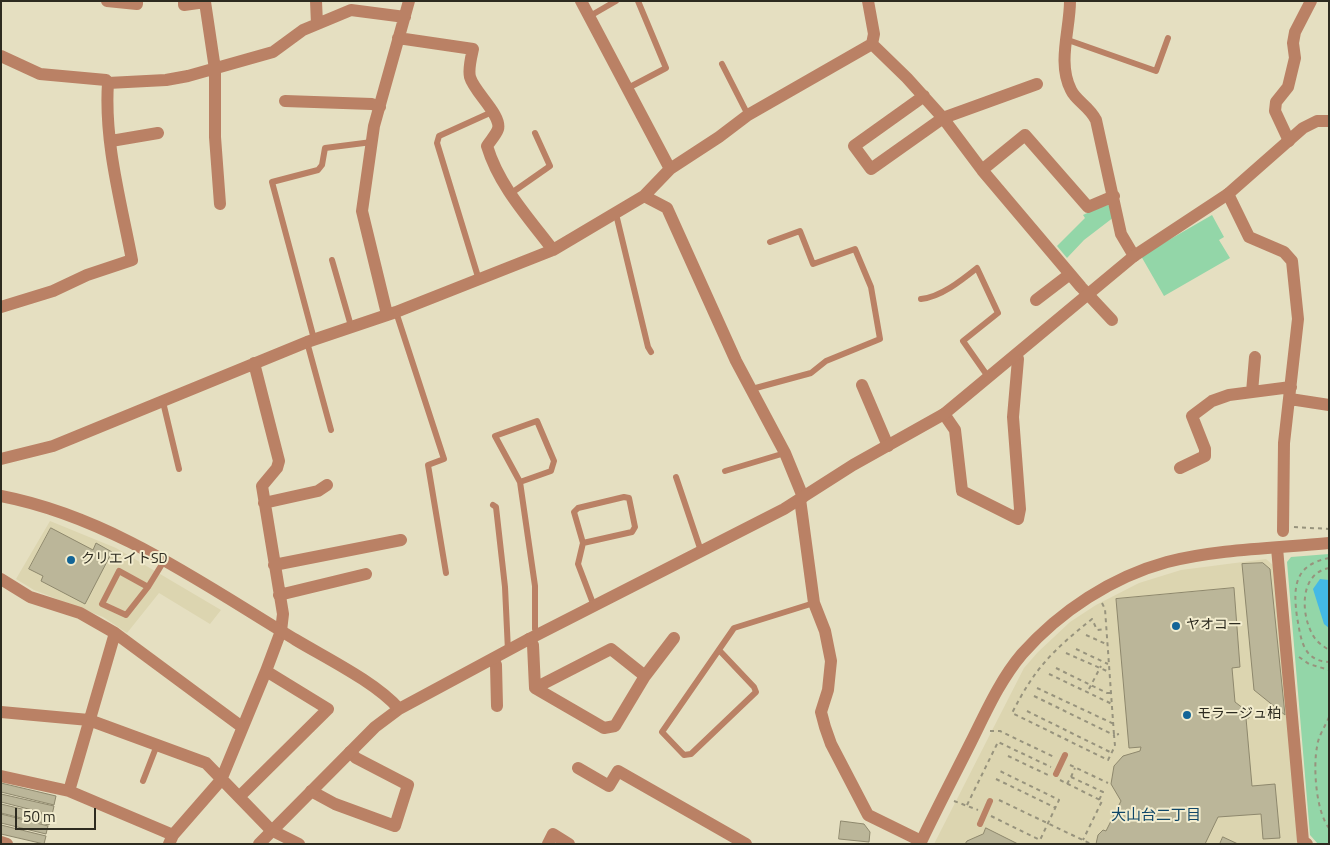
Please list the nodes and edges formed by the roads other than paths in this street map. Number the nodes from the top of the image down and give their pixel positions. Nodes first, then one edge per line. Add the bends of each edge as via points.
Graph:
1 (107, 1) edge
2 (137, 1) edge
3 (184, 1) edge
4 (316, 1) edge
5 (409, 1) edge
6 (581, 1) edge
7 (616, 1) edge
8 (638, 1) edge
9 (868, 1) edge
10 (1070, 1) edge
11 (1310, 1) edge
12 (405, 16) junction
13 (590, 16) junction
14 (317, 24) junction
15 (398, 38) junction
16 (1168, 38) dead end
17 (1068, 40) junction
18 (872, 44) junction
19 (1, 56) edge
20 (722, 64) dead end
21 (215, 69) junction
22 (108, 83) junction
23 (1037, 84) dead end
24 (628, 88) junction
25 (924, 96) junction
26 (285, 101) dead end
27 (380, 107) junction
28 (492, 112) junction
29 (748, 114) junction
30 (943, 118) junction
31 (1329, 121) edge
32 (158, 133) dead end
33 (535, 133) dead end
34 (111, 141) junction
35 (1289, 141) junction
36 (372, 142) junction
37 (670, 169) junction
38 (982, 170) junction
39 (656, 184) junction
40 (510, 194) junction
41 (1228, 194) junction
42 (644, 196) junction
43 (1114, 196) junction
44 (220, 204) dead end
45 (667, 208) junction
46 (616, 214) junction
47 (770, 242) dead end
48 (553, 250) junction
49 (1134, 256) junction
50 (332, 260) dead end
51 (1070, 274) junction
52 (479, 280) junction
53 (1089, 293) junction
54 (921, 299) dead end
55 (1036, 300) dead end
56 (1, 307) edge
57 (391, 313) junction
58 (1112, 320) dead end
59 (351, 326) junction
60 (310, 340) junction
61 (651, 352) dead end
62 (1016, 355) junction
63 (1255, 357) dead end
64 (254, 364) junction
65 (989, 378) junction
66 (862, 385) dead end
67 (752, 389) junction
68 (1252, 392) junction
69 (1290, 393) junction
70 (163, 402) junction
71 (1329, 405) edge
72 (944, 414) junction
73 (330, 430) dead end
74 (888, 446) junction
75 (785, 453) junction
76 (1, 459) edge
77 (1180, 468) dead end
78 (179, 469) dead end
79 (725, 471) dead end
80 (676, 477) dead end
81 (520, 482) junction
82 (327, 485) dead end
83 (1, 496) edge
84 (801, 498) junction
85 (264, 503) junction
86 (493, 505) dead end
87 (1287, 529) road end
88 (401, 540) dead end
89 (583, 542) junction
90 (1329, 543) edge
91 (1277, 548) junction
92 (701, 551) junction
93 (164, 561) junction
94 (274, 565) junction
95 (446, 573) dead end
96 (366, 574) dead end
97 (1, 579) edge
98 (148, 587) junction
99 (279, 594) junction
100 (814, 603) junction
101 (594, 606) junction
102 (281, 631) junction
103 (115, 633) junction
104 (534, 637) junction
105 (674, 638) dead end
106 (719, 650) junction
107 (508, 652) junction
108 (493, 659) junction
109 (266, 671) junction
110 (645, 676) junction
111 (535, 688) junction
112 (497, 706) dead end
113 (399, 709) junction
114 (1, 712) edge
115 (89, 720) junction
116 (242, 727) junction
117 (157, 745) junction
118 (350, 752) junction
119 (1064, 758) road end
120 (578, 768) dead end
121 (1, 776) edge
122 (1054, 776) road end
123 (221, 780) junction
124 (143, 781) dead end
125 (69, 791) junction
126 (310, 791) junction
127 (239, 797) junction
128 (993, 800) road end
129 (980, 824) dead end
130 (271, 830) junction
131 (171, 839) edge
132 (1, 842) edge
133 (920, 843) edge
134 (6, 844) edge
135 (259, 844) edge
136 (299, 844) edge
137 (548, 844) edge
138 (569, 844) edge
139 (746, 844) edge
140 (1307, 844) edge

1 - 2 street via 137,4
3 - 21 street via 184,5 205,2
4 - 14 street
5 - 12 street
6 - 13 street
7 - 13 lane
8 - 24 lane via 666,68
9 - 18 street via 874,34
10 - 17 street
11 - 35 street via 1295,32 1295,58 1288,87 1276,102 1275,111
12 - 14 street via 352,10
12 - 15 street
13 - 24 street
14 - 21 street via 303,30 274,52
15 - 27 street
15 - 28 street via 473,50 470,76 476,91
16 - 17 lane via 1156,71
17 - 43 street via 1064,73 1072,93 1090,109 1096,120
18 - 25 street
18 - 29 street
19 - 22 street via 40,74 91,78
20 - 29 lane
21 - 22 street via 166,80
21 - 44 street via 215,137
22 - 34 street
23 - 30 street
24 - 37 street
25 - 30 street
25 - 30 street via 854,146 871,169
26 - 27 street
27 - 36 street
28 - 40 street via 498,130 487,146
28 - 52 lane via 439,136 436,143
29 - 37 street
30 - 38 street
31 - 35 street via 1303,128
32 - 34 street
33 - 40 lane via 550,166
34 - 56 street via 116,186 132,260
35 - 41 street
36 - 57 street via 362,211
36 - 60 lane via 325,148 318,170 272,182
37 - 39 street
38 - 43 street via 1025,135 1088,207
38 - 51 street
39 - 42 street
39 - 45 street
40 - 48 street
41 - 49 street
41 - 69 street via 1249,237 1284,252 1292,261 1298,319
42 - 45 street
42 - 46 street
43 - 49 street via 1122,234
45 - 67 street via 732,353
46 - 48 street
46 - 61 lane
47 - 67 lane via 800,232 813,264 855,249 871,287 880,339 826,361 810,373
48 - 52 street
49 - 53 street
50 - 59 lane
51 - 53 street
51 - 55 street
52 - 57 street
53 - 58 street
53 - 62 street
54 - 65 lane via 930,298 977,268 998,312 963,341
57 - 59 street
57 - 95 lane via 444,459 428,465
59 - 60 street
60 - 64 street
60 - 73 lane
62 - 65 street
62 - 72 street via 1013,417 1018,519 962,491 955,430
63 - 68 street
64 - 70 street
64 - 85 street via 279,461 262,486
65 - 72 street
66 - 74 street
67 - 75 street
68 - 69 street
68 - 77 street via 1212,400 1192,416 1205,456
69 - 71 street
69 - 87 street via 1284,443
70 - 76 street via 53,446
70 - 78 lane
72 - 74 street
74 - 84 street
75 - 79 lane
75 - 84 street
80 - 92 lane
81 - 81 lane via 495,436 537,420 554,461 551,472
81 - 104 lane via 535,586
82 - 85 street via 318,491
83 - 93 street via 58,510 94,524
84 - 92 street
84 - 100 street
85 - 94 street
86 - 107 lane via 501,538
88 - 94 street
89 - 89 lane via 574,512 578,508 629,498 635,527 632,532
89 - 101 lane via 578,564
90 - 91 street
91 - 133 street via 1169,562 1134,573 1070,610 1022,654 998,688
91 - 140 street via 1303,841
92 - 101 street
93 - 98 lane
93 - 102 street
94 - 99 street
96 - 99 street
97 - 103 street via 30,597 80,613
98 - 98 lane via 126,615 102,604 119,571
99 - 102 street via 283,614
100 - 106 lane via 734,628
100 - 133 street via 825,631 831,662 828,690 821,712 831,744 868,815
101 - 104 street
102 - 109 street
102 - 113 street via 391,700
103 - 115 street
103 - 116 street
104 - 107 street
104 - 111 street
105 - 110 street
106 - 106 lane via 662,732 684,755 691,754 756,692
107 - 108 street
108 - 112 street
108 - 113 street
109 - 116 street
109 - 127 street via 328,709
110 - 111 street via 611,649
110 - 111 street via 615,726 604,728
113 - 118 street
114 - 115 street
115 - 117 street
115 - 125 street
116 - 123 street
117 - 123 street via 206,764
117 - 124 lane
118 - 126 street
118 - 126 street via 408,785 395,826 335,804
119 - 122 lane
120 - 139 street via 609,786 618,771
121 - 125 street
123 - 127 street
123 - 131 street
125 - 131 street
126 - 130 street
127 - 130 street
128 - 129 lane
130 - 135 street
130 - 136 street
132 - 134 street
137 - 138 street via 553,834

